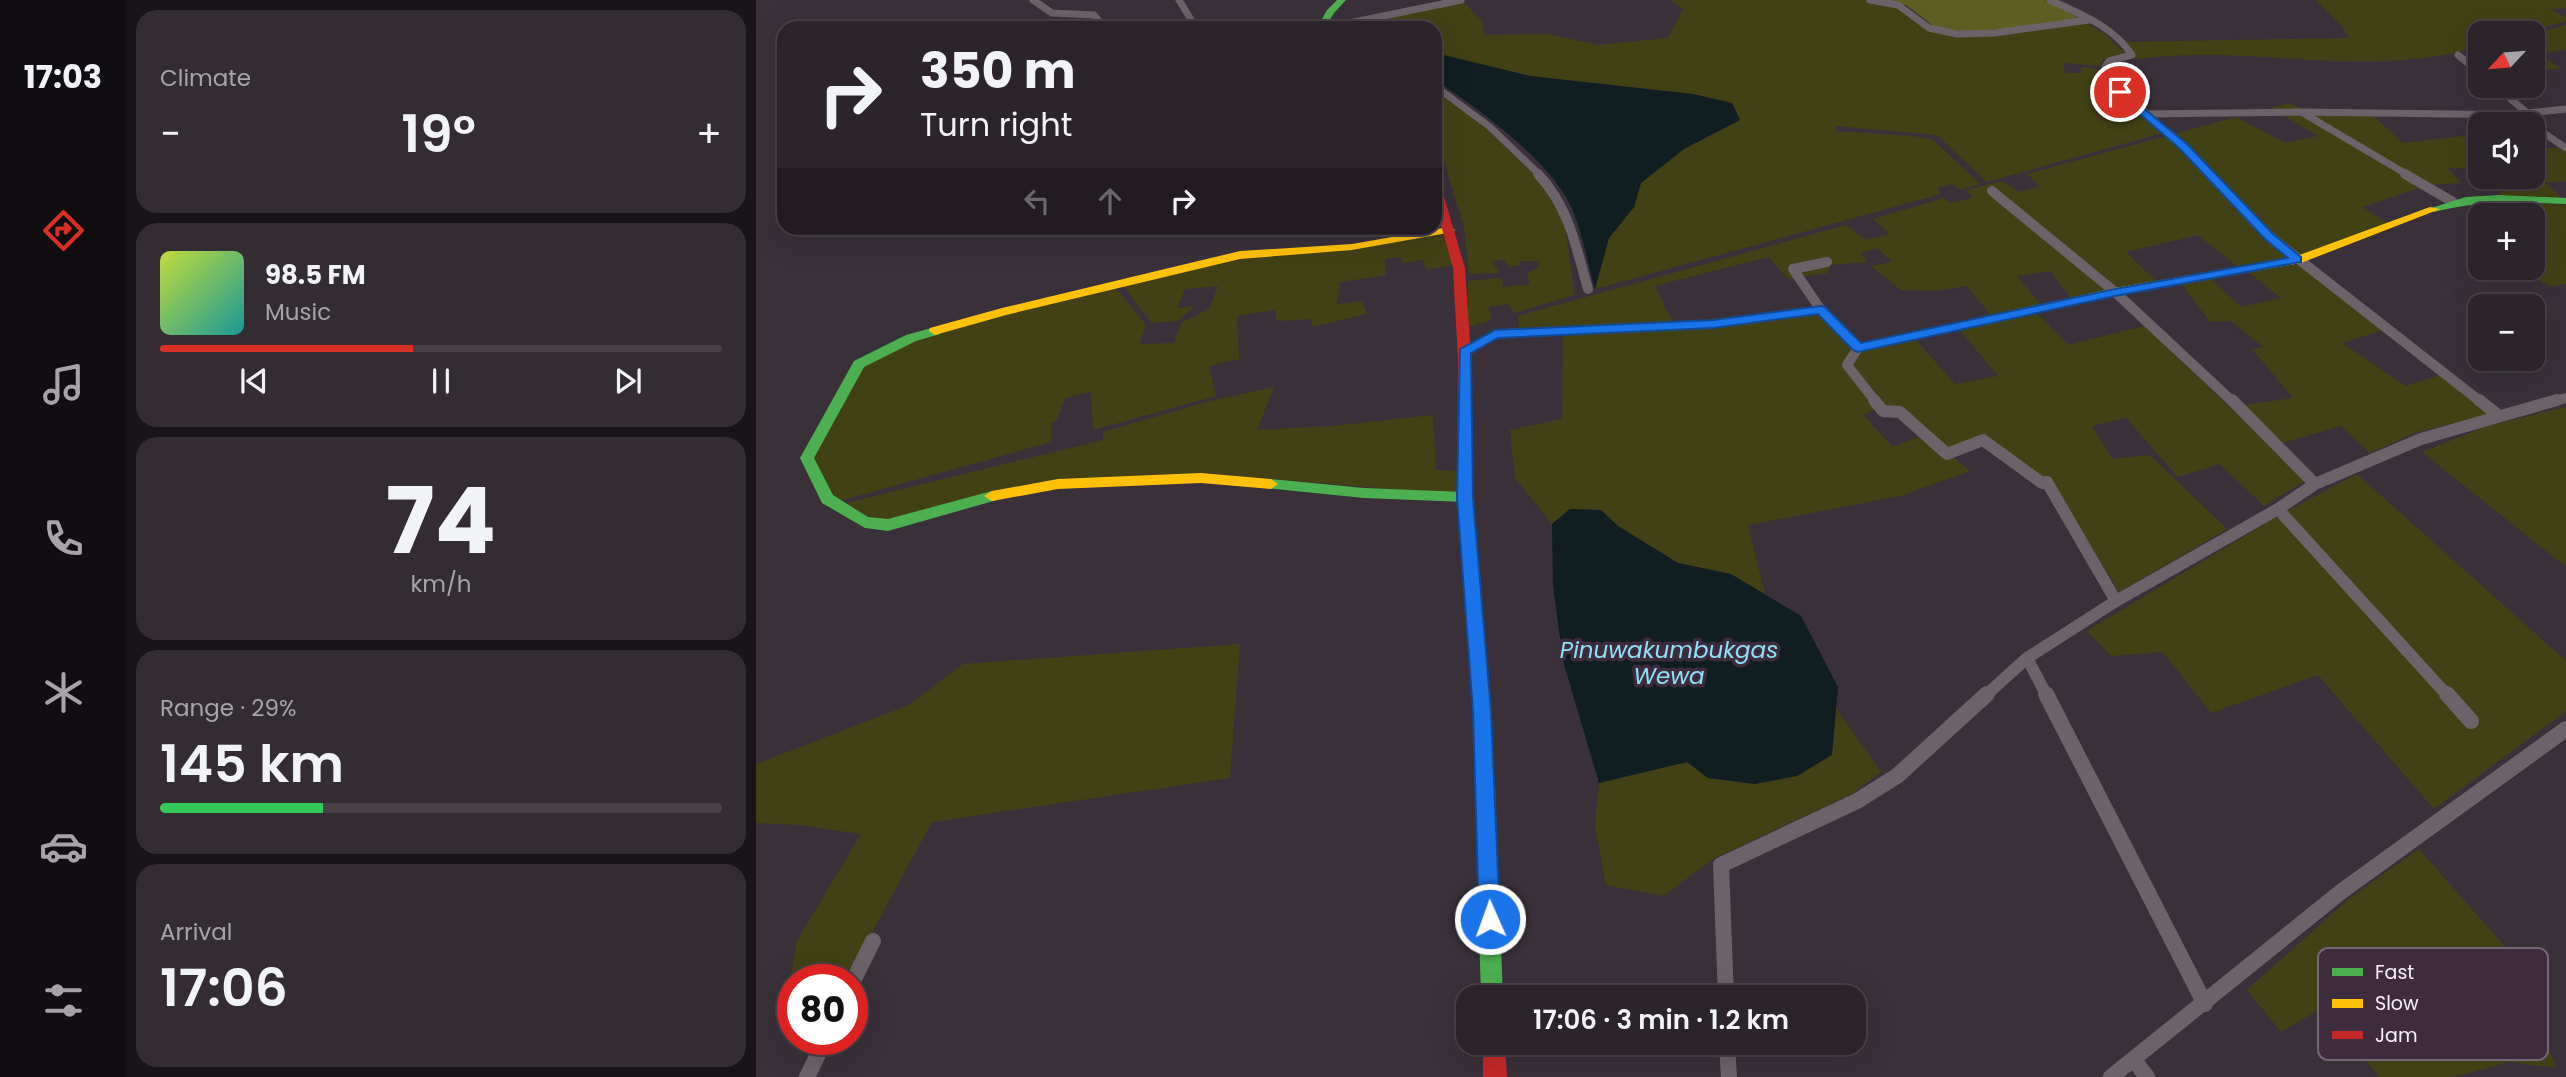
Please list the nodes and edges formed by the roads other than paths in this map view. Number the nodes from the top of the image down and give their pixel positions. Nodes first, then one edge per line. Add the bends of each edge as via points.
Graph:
1 (1033, 0) edge
2 (1179, 0) edge
3 (1342, 0) edge
4 (1461, 0) edge
5 (1870, 0) edge
6 (2050, 0) edge
7 (2089, 20) junction
8 (1101, 21) edge
9 (1191, 21) edge
10 (1326, 21) edge
11 (1358, 21) edge
12 (2458, 55) dead end
13 (2468, 63) edge
14 (1442, 91) edge
15 (2509, 98) edge
16 (2566, 109) edge
17 (2301, 112) junction
18 (2525, 112) edge
19 (2543, 112) edge
20 (2468, 113) edge
21 (2147, 114) junction
22 (2545, 134) edge
23 (2566, 148) edge
24 (1992, 191) dead end
25 (2566, 201) edge
26 (2453, 202) junction
27 (1442, 206) edge
28 (1449, 230) junction
29 (1442, 231) edge
30 (1420, 235) edge
31 (2297, 260) junction
32 (1827, 262) dead end
33 (1588, 289) dead end
34 (2115, 292) junction
35 (1821, 310) junction
36 (1858, 348) junction
37 (1465, 352) junction
38 (2566, 398) edge
39 (2498, 415) junction
40 (2315, 484) junction
41 (1465, 498) junction
42 (2277, 509) junction
43 (2116, 601) junction
44 (2027, 658) junction
45 (2471, 721) dead end
46 (2566, 729) edge
47 (873, 941) dead end
48 (862, 964) edge
49 (1492, 985) edge
50 (1726, 985) edge
51 (2205, 1004) junction
52 (818, 1055) edge
53 (1494, 1055) edge
54 (1728, 1055) edge
55 (2134, 1060) junction
56 (807, 1077) edge
57 (1495, 1077) edge
58 (1729, 1077) edge
59 (2111, 1077) edge
60 (2147, 1077) edge

1 - 8 street via 1052,13 1093,13
2 - 9 street
3 - 10 main road
4 - 11 street
5 - 7 street via 1898,4 1923,26 1947,33 2006,32
6 - 7 street
7 - 21 street via 2129,49 2132,55 2109,61 2107,78
12 - 13 street
14 - 33 street via 1469,108 1547,182 1567,215
15 - 18 street
16 - 19 street
17 - 20 street
17 - 21 street
17 - 26 street
21 - 31 street
22 - 23 street
24 - 34 street
25 - 26 main road via 2481,198
26 - 31 main road
27 - 28 main road
28 - 29 main road
28 - 37 main road via 1459,268
30 - 41 main road via 1352,247 1240,255 911,338 859,364 807,458 827,499 865,522 888,525 971,500 1058,484 1201,478
31 - 34 main road
31 - 39 street
32 - 35 street via 1793,269
34 - 36 main road
34 - 40 street
35 - 36 main road
35 - 37 main road via 1713,324 1495,334
36 - 43 street via 1847,365 1883,411 1900,412 1948,454 1983,440 2042,483 2047,482
37 - 41 main road
38 - 39 street
39 - 40 street via 2421,439
40 - 42 street
41 - 49 main road via 1482,711
42 - 43 street
42 - 45 street
43 - 44 street
44 - 50 street via 1897,776 1721,865
44 - 51 street
46 - 51 street via 2342,891
47 - 48 street
51 - 55 street
52 - 56 street
53 - 57 main road
54 - 58 street
55 - 59 street
55 - 60 street

